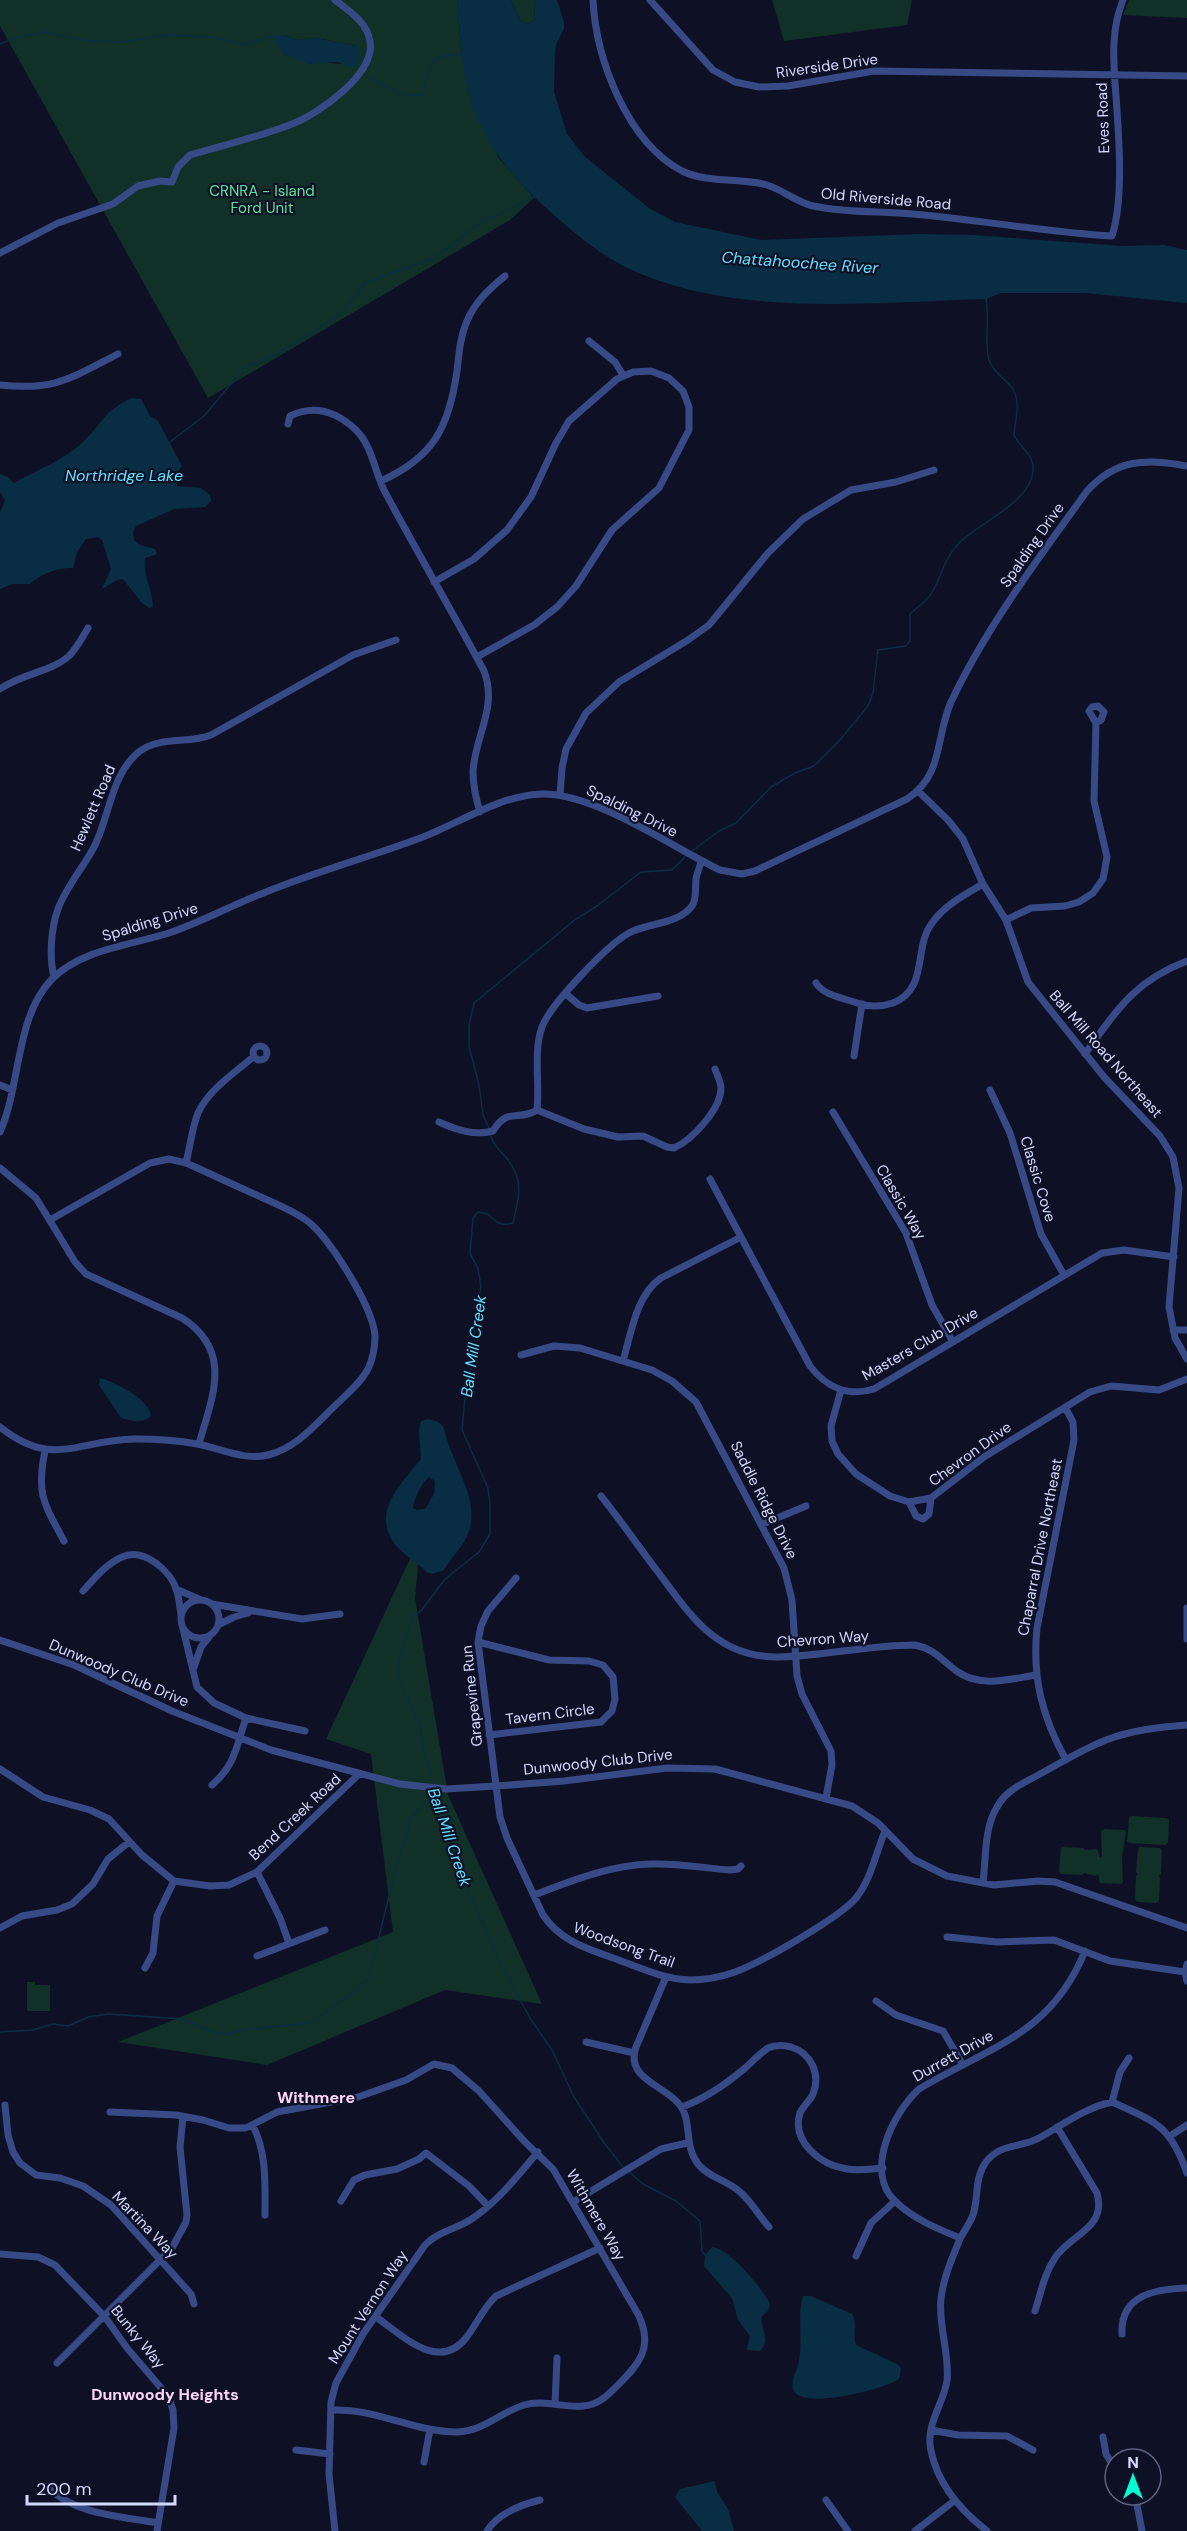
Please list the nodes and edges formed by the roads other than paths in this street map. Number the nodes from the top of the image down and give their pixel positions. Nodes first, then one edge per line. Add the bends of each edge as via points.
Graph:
1 (335, 0) edge
2 (593, 0) edge
3 (650, 0) edge
4 (1123, 0) edge
5 (1114, 73) junction
6 (1187, 76) edge
7 (1112, 236) joint
8 (0, 253) edge
9 (505, 276) dead end
10 (589, 341) dead end
11 (118, 354) dead end
12 (623, 375) junction
13 (0, 385) edge
14 (288, 424) dead end
15 (1187, 466) edge
16 (934, 470) dead end
17 (381, 482) junction
18 (436, 585) junction
19 (88, 628) dead end
20 (396, 640) dead end
21 (477, 657) junction
22 (0, 689) edge
23 (1096, 723) dead end
24 (918, 791) junction
25 (560, 795) junction
26 (480, 812) junction
27 (701, 861) junction
28 (983, 884) junction
29 (1006, 920) junction
30 (1187, 961) edge
31 (54, 977) junction
32 (816, 983) dead end
33 (566, 994) junction
34 (658, 996) dead end
35 (862, 1005) junction
36 (1085, 1054) junction
37 (254, 1056) dead end
38 (854, 1056) dead end
39 (716, 1069) dead end
40 (0, 1085) edge
41 (12, 1090) junction
42 (990, 1090) dead end
43 (537, 1110) junction
44 (833, 1112) dead end
45 (439, 1122) dead end
46 (0, 1132) edge
47 (186, 1163) junction
48 (0, 1168) edge
49 (710, 1179) dead end
50 (50, 1220) junction
51 (741, 1237) junction
52 (1174, 1257) junction
53 (1064, 1275) junction
54 (1173, 1330) junction
55 (1187, 1330) edge
56 (953, 1342) junction
57 (521, 1355) dead end
58 (1187, 1359) edge
59 (623, 1361) junction
60 (1187, 1379) edge
61 (841, 1390) junction
62 (1065, 1407) junction
63 (0, 1427) edge
64 (199, 1444) junction
65 (45, 1451) junction
66 (601, 1496) dead end
67 (931, 1498) junction
68 (909, 1502) junction
69 (806, 1506) dead end
70 (762, 1524) junction
71 (64, 1541) dead end
72 (516, 1578) dead end
73 (177, 1589) junction
74 (83, 1591) dead end
75 (201, 1600) junction
76 (212, 1604) junction
77 (1187, 1608) edge
78 (251, 1612) junction
79 (340, 1614) dead end
80 (181, 1615) junction
81 (218, 1625) junction
82 (183, 1629) junction
83 (209, 1636) junction
84 (1187, 1639) edge
85 (0, 1640) edge
86 (478, 1642) junction
87 (796, 1656) junction
88 (193, 1670) junction
89 (1035, 1675) junction
90 (246, 1718) junction
91 (1187, 1725) edge
92 (305, 1731) dead end
93 (489, 1735) junction
94 (239, 1738) junction
95 (1066, 1760) junction
96 (0, 1769) edge
97 (359, 1774) junction
98 (212, 1785) dead end
99 (496, 1786) junction
100 (826, 1798) junction
101 (885, 1831) junction
102 (129, 1842) junction
103 (741, 1866) dead end
104 (256, 1872) junction
105 (174, 1881) junction
106 (983, 1883) junction
107 (534, 1895) junction
108 (0, 1928) edge
109 (1187, 1928) edge
110 (325, 1930) dead end
111 (946, 1937) dead end
112 (289, 1943) junction
113 (1085, 1952) junction
114 (257, 1956) dead end
115 (1187, 1964) edge
116 (145, 1968) dead end
117 (1185, 1972) junction
118 (666, 1977) junction
119 (1187, 1981) edge
120 (876, 2001) dead end
121 (586, 2042) dead end
122 (634, 2053) junction
123 (1129, 2058) dead end
124 (963, 2065) junction
125 (1112, 2102) junction
126 (5, 2105) dead end
127 (682, 2107) junction
128 (110, 2112) dead end
129 (183, 2117) junction
130 (1187, 2125) edge
131 (253, 2126) junction
132 (1057, 2127) junction
133 (1170, 2136) junction
134 (687, 2143) junction
135 (537, 2152) junction
136 (883, 2168) junction
137 (1187, 2173) edge
138 (341, 2201) dead end
139 (895, 2201) junction
140 (573, 2202) junction
141 (488, 2206) junction
142 (266, 2215) dead end
143 (770, 2227) dead end
144 (960, 2238) junction
145 (600, 2248) junction
146 (0, 2253) edge
147 (856, 2256) dead end
148 (161, 2261) junction
149 (1187, 2288) edge
150 (194, 2304) dead end
151 (1035, 2311) dead end
152 (105, 2317) junction
153 (376, 2317) junction
154 (1122, 2334) dead end
155 (557, 2358) dead end
156 (57, 2363) dead end
157 (555, 2404) junction
158 (332, 2410) junction
159 (430, 2429) junction
160 (931, 2430) junction
161 (1103, 2437) dead end
162 (1105, 2447) edge
163 (296, 2450) dead end
164 (1033, 2450) dead end
165 (330, 2454) junction
166 (424, 2462) dead end
167 (47, 2487) dead end
168 (540, 2500) dead end
169 (826, 2500) dead end
170 (954, 2501) junction
171 (1137, 2507) edge
172 (158, 2527) edge
173 (335, 2531) edge
174 (487, 2531) edge
175 (848, 2531) edge
176 (915, 2531) edge
177 (987, 2531) edge
178 (1142, 2531) edge

1 - 8 street via 364,26 370,55 353,82 327,103 294,123 190,155 178,167 172,182 138,186 113,204 58,223
2 - 7 street, Old Riverside Road via 600,45 628,118 654,149 682,170 714,180 766,184 801,202 826,208
3 - 5 street, Riverside Drive via 713,70 735,82 759,87 788,86 874,71
4 - 5 street, Eves Road via 1115,27
5 - 6 street, Riverside Drive
5 - 7 street, Eves Road via 1119,198
9 - 17 street via 482,297 467,321 451,405 439,434 415,462
10 - 12 street via 615,362
11 - 13 street via 49,386
12 - 18 street via 569,421 531,497 507,530
12 - 21 street via 642,371 660,374 676,384 687,399 689,430 666,478 651,497 612,530 576,586 557,606 534,625
14 - 17 street via 290,416 308,409 324,410 340,418 366,442
15 - 24 street, Spalding Drive via 1151,462 1121,466 1099,478 1087,491 983,642 946,714 933,769
16 - 25 street via 851,490 802,519 768,553 709,625 631,673 586,713 566,749
17 - 18 street
18 - 21 street
19 - 22 street via 75,650 62,661
20 - 31 street, Hewlett Road via 353,655 211,735 154,744 133,757 119,777 94,848 58,909 52,952
21 - 26 street via 487,679 490,699 473,770
23 - 29 street via 1094,801 1107,857 1103,879 1093,893 1079,902 1031,908
24 - 27 street, Spalding Drive via 755,871 729,873
24 - 28 street, Ball Mill Road Northeast via 957,829
25 - 26 street, Spalding Drive via 524,796
25 - 27 street, Spalding Drive via 591,804
26 - 31 street, Spalding Drive via 178,929 94,954
27 - 33 street via 691,908 619,939
28 - 29 street, Ball Mill Road Northeast
28 - 35 street via 950,904 931,923 924,936 918,977 908,994 887,1005
29 - 36 street, Ball Mill Road Northeast via 1028,982
30 - 36 street via 1162,972 1130,994
31 - 41 street, Spalding Drive via 35,1002
32 - 35 street via 825,992
33 - 34 street via 587,1008
33 - 43 street via 548,1015 540,1033
35 - 38 street
36 - 52 street, Ball Mill Road Northeast via 1160,1136 1173,1157 1179,1188
37 - 47 street via 203,1103
39 - 43 street via 721,1089 716,1105 700,1128 674,1148 644,1136 618,1137 584,1129
40 - 41 street
41 - 46 street, Spalding Drive
42 - 53 street, Classic Cove via 1010,1133 1041,1234
43 - 45 street via 506,1116 489,1132 464,1132
44 - 56 street, Classic Way via 906,1233 932,1305
47 - 50 street via 150,1163
47 - 64 street via 293,1212 317,1229 352,1281 375,1336 372,1360 360,1382 288,1448 255,1457
48 - 50 street via 36,1198
49 - 51 street
50 - 64 street via 86,1274 182,1318 205,1339 214,1358 216,1377
51 - 59 street via 651,1286 642,1300
51 - 61 street via 810,1366 823,1381
52 - 53 street, Masters Club Drive via 1110,1251
52 - 54 street, Ball Mill Road Northeast via 1169,1298
53 - 56 street, Masters Club Drive
54 - 55 street
54 - 58 street, Ball Mill Road Northeast
56 - 61 street, Masters Club Drive via 874,1389
57 - 59 street, Saddle Ridge Drive via 569,1346
59 - 70 street, Saddle Ridge Drive via 662,1375 691,1396
60 - 62 street, Chevron Drive via 1159,1390 1102,1388
61 - 68 street via 831,1426 838,1454 856,1474 890,1496
62 - 67 street, Chevron Drive via 984,1457
62 - 89 street, Chaparral Drive Northeast via 1073,1422 1074,1440 1037,1628
63 - 65 street via 14,1438
64 - 65 street via 130,1439
65 - 71 street via 41,1494
66 - 87 street, Chevron Way via 702,1628 722,1643 748,1654
67 - 68 street, Chevron Drive
67 - 68 street via 929,1514 923,1519 916,1516
69 - 70 street
70 - 87 street, Saddle Ridge Drive via 789,1582
72 - 86 street, Grapevine Run via 488,1611
73 - 74 street via 158,1564 137,1554 123,1556 103,1569
73 - 75 street
73 - 80 street
75 - 76 street
75 - 80 street via 190,1603
76 - 78 street
76 - 81 street via 219,1615
77 - 84 street
78 - 79 street via 312,1619
78 - 81 street
80 - 82 street
81 - 83 street
82 - 83 street via 195,1638
82 - 88 street
83 - 88 street
85 - 94 street, Dunwoody Club Drive via 74,1665
86 - 93 street, Grapevine Run
86 - 93 street, Tavern Circle via 549,1660 596,1662 609,1671 615,1685 612,1711 601,1722
87 - 89 street, Chevron Way via 915,1645 934,1651 958,1672 975,1680
87 - 100 street, Saddle Ridge Drive via 802,1694 831,1751
88 - 90 street via 197,1687 214,1703
89 - 95 street, Chaparral Drive Northeast via 1046,1720
90 - 92 street
90 - 94 street
91 - 95 street via 1121,1735
93 - 99 street, Grapevine Run
94 - 97 street, Dunwoody Club Drive
94 - 98 street via 232,1763
95 - 106 street via 1014,1789 998,1804 989,1825
96 - 102 street via 43,1797 109,1819
97 - 99 street, Dunwoody Club Drive via 423,1788
97 - 104 street, Bend Creek Road
99 - 100 street, Dunwoody Club Drive via 696,1767
99 - 107 street, Woodsong Trail via 507,1838
100 - 101 street, Dunwoody Club Drive via 860,1810
101 - 106 street, Dunwoody Club Drive via 922,1865 947,1876
101 - 118 street, Woodsong Trail via 864,1887 845,1908 738,1971 702,1979
102 - 105 street
102 - 108 street via 108,1859 93,1884 72,1904 22,1916
103 - 107 street via 730,1870 652,1864 622,1867
104 - 105 street, Bend Creek Road via 229,1886
104 - 112 street
105 - 116 street via 157,1916 153,1953
106 - 109 street, Dunwoody Club Drive via 1055,1882
107 - 118 street, Woodsong Trail via 550,1925 567,1939
110 - 112 street
111 - 113 street via 1054,1940
112 - 114 street
113 - 117 street via 1118,1962
113 - 124 street, Durrett Drive via 1070,1984 1048,2009 1012,2039
115 - 117 street
117 - 119 street
118 - 122 street
120 - 124 street via 910,2021 943,2031
121 - 122 street
122 - 127 street via 636,2067 645,2079
123 - 125 street via 1120,2072
124 - 136 street, Durrett Drive via 919,2089 909,2099 889,2130
125 - 132 street via 1082,2112
125 - 133 street via 1144,2117
126 - 148 street, Martina Way via 8,2135 20,2163 36,2175 71,2181 95,2194 117,2211
127 - 134 street
127 - 136 street via 724,2084 770,2048 792,2048 807,2056 816,2073 813,2094 799,2120 807,2148 846,2169
128 - 129 street, Withmere Way
129 - 131 street, Withmere Way via 229,2128
129 - 148 street via 180,2147 186,2222
130 - 133 street
131 - 135 street, Withmere Way via 277,2112 358,2097 439,2064 459,2072
131 - 142 street via 264,2163
132 - 144 street via 1036,2140 1003,2148 986,2162 977,2184 973,2214
132 - 151 street via 1099,2201 1090,2228 1066,2244 1048,2270
133 - 137 street
134 - 140 street via 661,2149
134 - 143 street via 699,2165 741,2192
135 - 140 street, Withmere Way via 558,2176
135 - 141 street, Mount Vernon Way
136 - 139 street, Durrett Drive via 887,2190
138 - 141 street via 354,2180 397,2169 426,2153
139 - 144 street
139 - 147 street via 871,2223
140 - 145 street, Withmere Way
141 - 153 street, Mount Vernon Way via 428,2241
144 - 160 street via 942,2289 940,2317 948,2372
145 - 153 street via 496,2296 466,2338 453,2349 432,2351 417,2347
145 - 157 street, Withmere Way via 642,2323 644,2352 635,2368 601,2400 583,2406
146 - 152 street, Bunky Way via 47,2259
148 - 150 street, Martina Way via 191,2294
148 - 152 street
149 - 154 street via 1161,2289 1144,2295 1126,2312
152 - 156 street
152 - 172 street, Bunky Way via 172,2403 174,2428
153 - 158 street, Mount Vernon Way via 342,2369 333,2393
155 - 157 street
157 - 159 street, Withmere Way via 522,2406 472,2431
158 - 159 street, Withmere Way via 365,2412
158 - 165 street, Mount Vernon Way
159 - 166 street
160 - 164 street via 1007,2436
160 - 170 street via 933,2460
161 - 162 street
163 - 165 street
165 - 173 street, Mount Vernon Way
167 - 172 street via 83,2509
168 - 174 street via 501,2516
169 - 175 street
170 - 176 street
170 - 177 street
171 - 178 street

